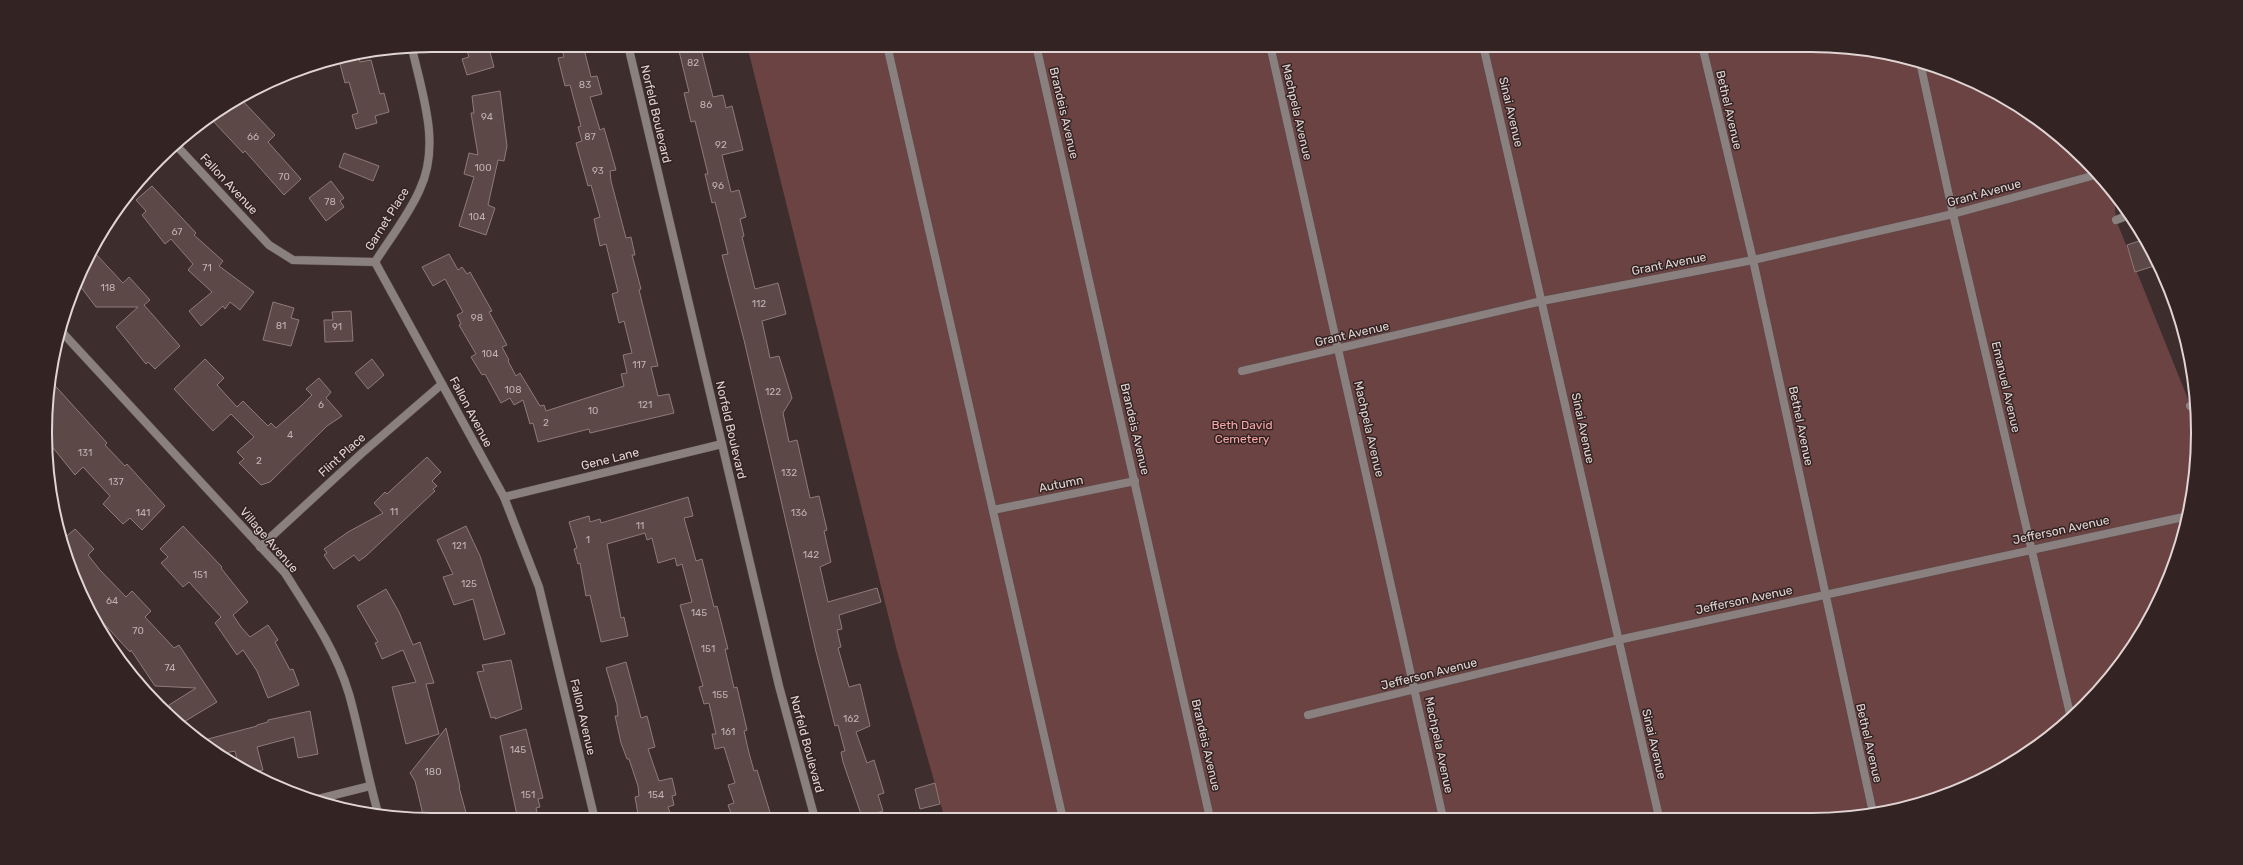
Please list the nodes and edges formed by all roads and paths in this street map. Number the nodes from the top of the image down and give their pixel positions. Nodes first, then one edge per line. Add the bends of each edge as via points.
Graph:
1 (630, 52) edge
2 (889, 52) edge
3 (1038, 52) edge
4 (1272, 52) edge
5 (1486, 52) edge
6 (1704, 52) edge
7 (413, 53) edge
8 (1921, 69) edge
9 (179, 148) edge
10 (2092, 176) edge
11 (1953, 214) junction
12 (2124, 217) edge
13 (2116, 220) dead end
14 (1753, 260) junction
15 (375, 262) junction
16 (1542, 301) junction
17 (65, 335) edge
18 (1339, 350) junction
19 (1242, 371) dead end
20 (442, 384) junction
21 (722, 444) junction
22 (1135, 481) junction
23 (504, 497) junction
24 (993, 510) junction
25 (2181, 517) edge
26 (260, 547) junction
27 (2032, 548) junction
28 (1824, 595) junction
29 (1618, 640) junction
30 (1415, 690) junction
31 (2069, 711) edge
32 (1308, 715) dead end
33 (370, 786) junction
34 (325, 797) edge
35 (1872, 808) edge
36 (377, 809) edge
37 (593, 813) edge
38 (813, 813) edge
39 (1062, 813) edge
40 (1209, 813) edge
41 (1442, 813) edge
42 (1658, 813) edge

1 - 21 street, Norfeld Boulevard
2 - 24 street
3 - 22 street, Brandeis Avenue
4 - 18 street, Machpela Avenue
5 - 16 street, Sinai Avenue
6 - 14 street, Bethel Avenue
7 - 15 street, Garnet Place via 429,123 430,151 421,189
8 - 11 street, Emanuel Avenue
9 - 15 street, Fallon Avenue via 269,244 293,260
10 - 11 street, Grant Avenue
11 - 14 street, Grant Avenue
11 - 27 street, Emanuel Avenue
12 - 13 street
14 - 16 street, Grant Avenue
14 - 28 street, Bethel Avenue
15 - 20 street, Fallon Avenue
16 - 18 street, Grant Avenue
16 - 29 street, Sinai Avenue
17 - 26 street, Village Avenue
18 - 19 street, Grant Avenue
18 - 30 street, Machpela Avenue
20 - 23 street, Fallon Avenue
20 - 26 street, Flint Place
21 - 23 street, Gene Lane
21 - 38 street, Norfeld Boulevard via 779,686
22 - 24 street, Autumn
22 - 40 street, Brandeis Avenue
23 - 37 street, Fallon Avenue via 539,587
24 - 39 street
25 - 27 street, Jefferson Avenue
26 - 33 street, Village Avenue via 285,573 312,614 335,658 349,694
27 - 28 street, Jefferson Avenue
27 - 31 street, Emanuel Avenue
28 - 29 street, Jefferson Avenue
28 - 35 street, Bethel Avenue
29 - 30 street, Jefferson Avenue
29 - 42 street, Sinai Avenue
30 - 32 street, Jefferson Avenue
30 - 41 street, Machpela Avenue
33 - 34 street
33 - 36 street, Village Avenue

